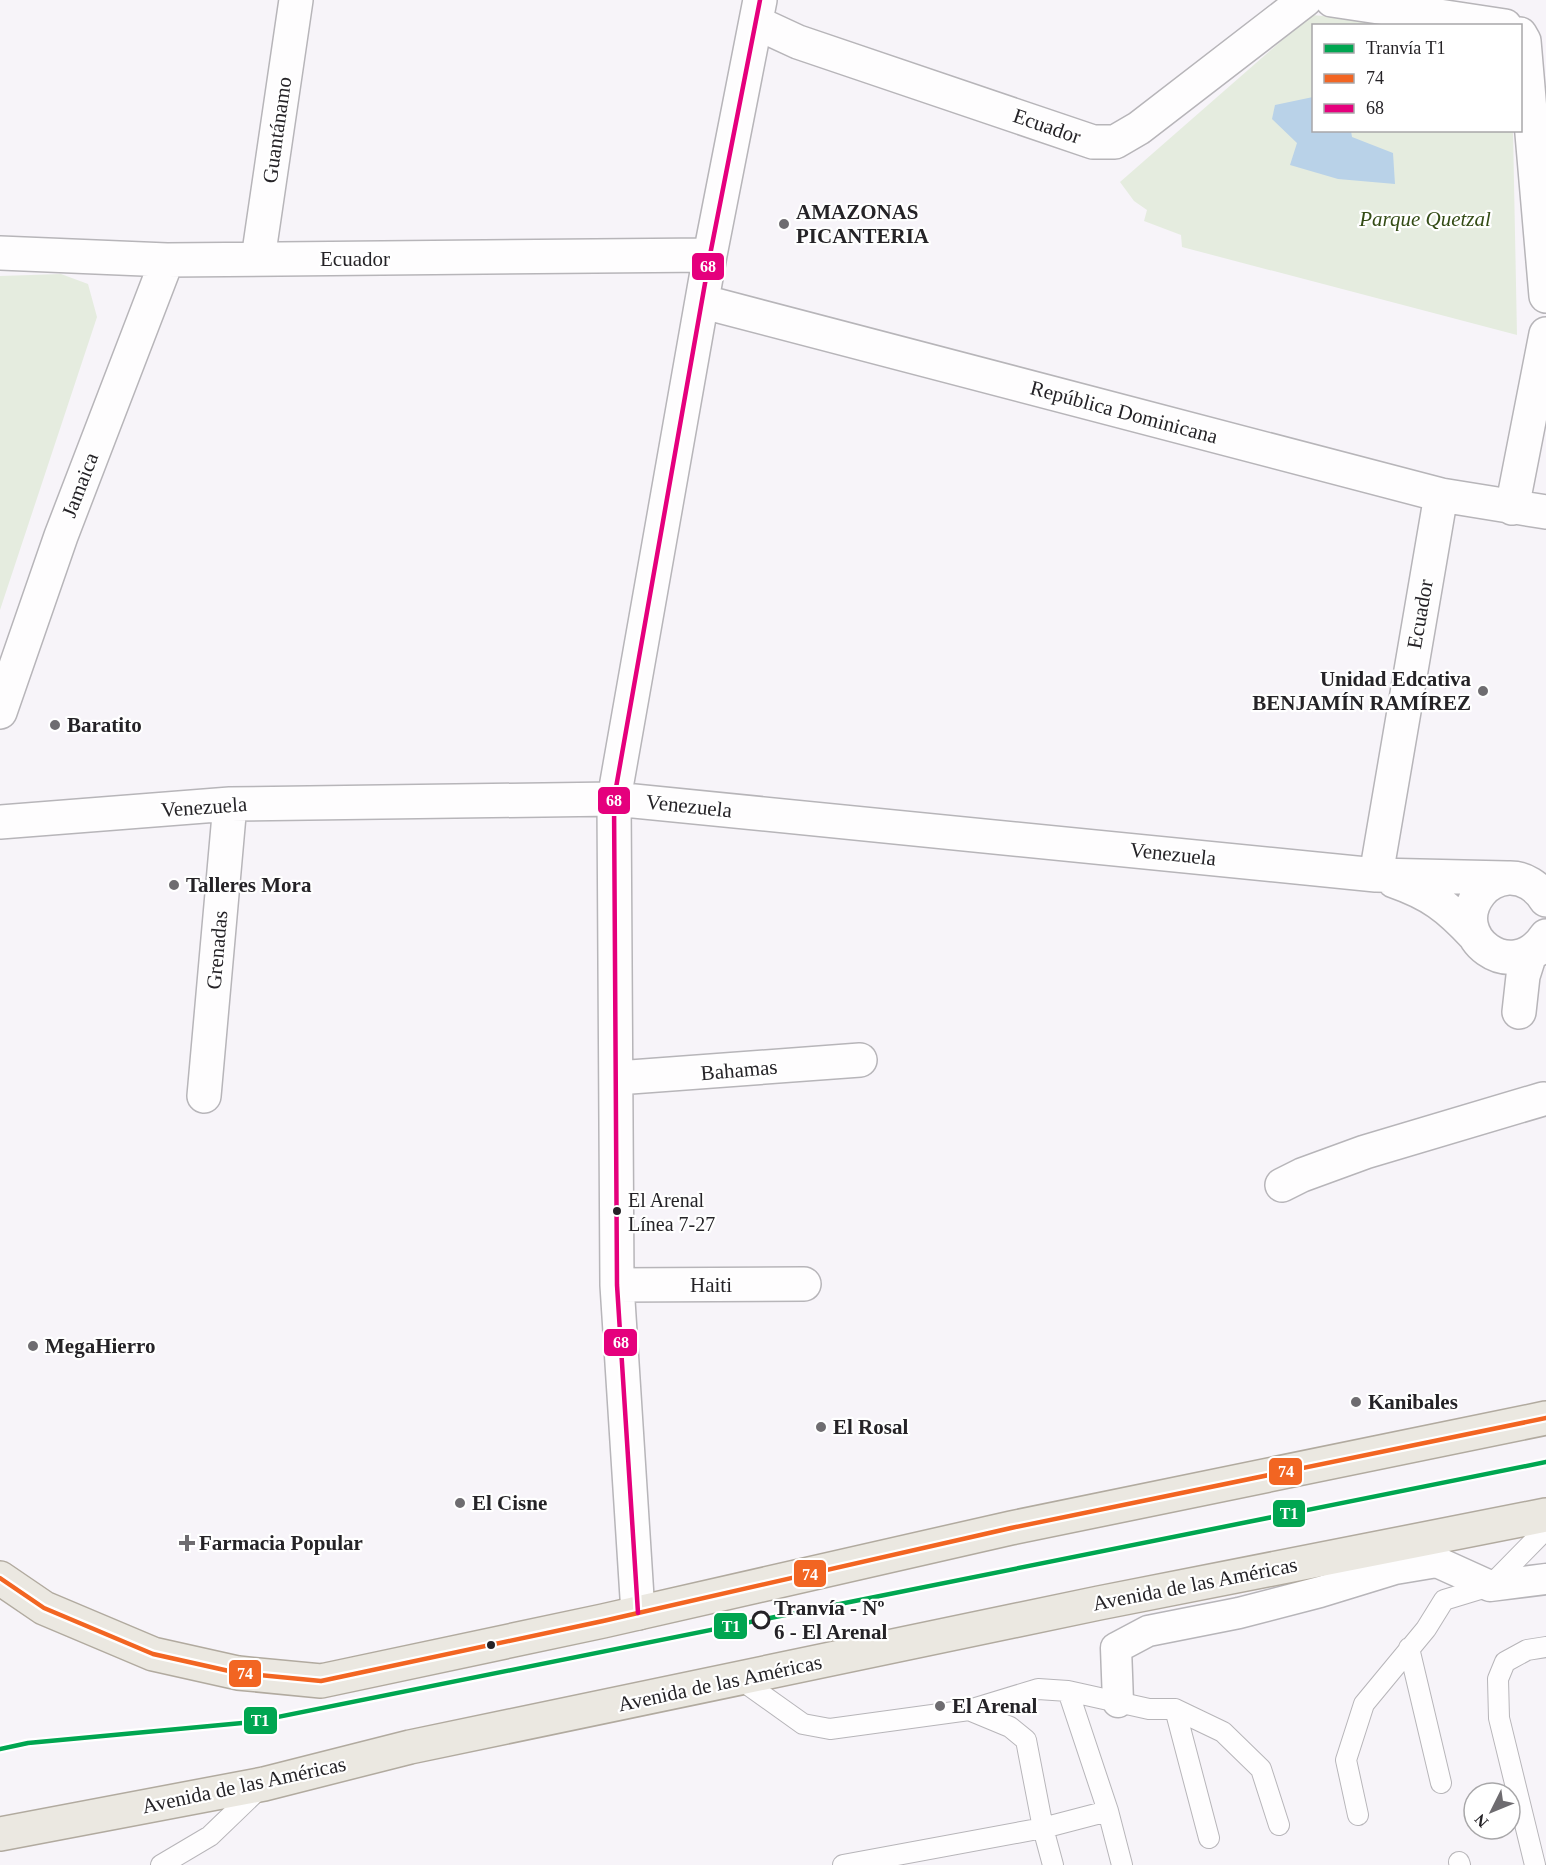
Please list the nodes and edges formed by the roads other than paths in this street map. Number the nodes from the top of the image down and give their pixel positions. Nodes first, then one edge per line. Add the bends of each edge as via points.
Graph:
1 (296, 0) edge
2 (1305, 0) edge
3 (1332, 0) edge
4 (759, 11) edge
5 (1492, 24) edge
6 (1522, 36) edge
7 (0, 253) edge
8 (710, 255) junction
9 (258, 259) junction
10 (166, 260) junction
11 (1546, 296) edge
12 (704, 302) junction
13 (1546, 334) edge
14 (1441, 495) junction
15 (1512, 508) junction
16 (1546, 512) edge
17 (0, 712) edge
18 (614, 799) junction
19 (230, 804) junction
20 (0, 822) edge
21 (1376, 875) junction
22 (1531, 886) edge
23 (1478, 940) junction
24 (1541, 945) edge
25 (860, 1060) dead end
26 (617, 1078) junction
27 (204, 1096) dead end
28 (1543, 1098) dead end
29 (1282, 1185) dead end
30 (804, 1284) dead end
31 (617, 1285) junction
32 (1546, 1418) edge
33 (1546, 1515) edge
34 (1546, 1529) edge
35 (0, 1578) edge
36 (1546, 1579) edge
37 (1490, 1586) junction
38 (638, 1613) junction
39 (1546, 1647) edge
40 (1409, 1648) junction
41 (740, 1679) junction
42 (1068, 1691) junction
43 (1118, 1702) junction
44 (1175, 1709) junction
45 (969, 1710) junction
46 (1441, 1783) dead end
47 (264, 1784) junction
48 (1108, 1811) junction
49 (1358, 1815) dead end
50 (1279, 1825) dead end
51 (1043, 1828) junction
52 (0, 1834) edge
53 (1209, 1838) dead end
54 (951, 1856) edge
55 (160, 1865) edge
56 (845, 1865) edge
57 (1053, 1865) edge
58 (1122, 1865) edge
59 (1535, 1865) edge

1 - 9 street, Guantánamo
2 - 4 street, Ecuador via 1139,128 1115,142 1093,142 798,42
3 - 5 street
4 - 8 street
6 - 11 street
7 - 10 street, Ecuador
8 - 9 street, Ecuador
8 - 12 street
9 - 10 street, Ecuador
10 - 17 street, Jamaica via 61,536
12 - 14 street, República Dominicana
12 - 18 street
13 - 15 street
14 - 15 street, República Dominicana
14 - 21 street, Ecuador
15 - 16 street, República Dominicana
18 - 19 street, Venezuela
18 - 21 street, Venezuela
18 - 26 street
19 - 20 street, Venezuela
19 - 27 street, Grenadas
21 - 22 street, Venezuela
21 - 23 street, Venezuela via 1425,892 1450,909
22 - 23 street via 1489,885 1476,898 1471,910
23 - 24 street via 1504,958 1518,958
23 - 24 street via 1510,989 1519,1012 1523,976
25 - 26 street, Bahamas
26 - 31 street
28 - 29 street via 1365,1152
30 - 31 street, Haiti
31 - 38 street
32 - 38 main road via 1011,1528
33 - 41 main road, Avenida de las Américas via 1098,1603
34 - 37 lane
35 - 38 main road via 44,1608 153,1654 238,1673 321,1681
36 - 37 street
37 - 40 lane via 1444,1600
37 - 43 street via 1437,1562 1395,1569 1239,1613 1148,1631 1116,1648
39 - 59 lane via 1527,1650 1505,1662 1498,1679 1499,1718
40 - 46 lane
40 - 49 lane via 1364,1704 1346,1760
41 - 45 lane via 803,1724 830,1730
41 - 47 main road, Avenida de las Américas via 410,1747
42 - 43 lane
42 - 45 lane via 1038,1689
42 - 48 lane
43 - 44 lane via 1149,1709
44 - 50 lane via 1223,1732 1261,1769
44 - 53 lane
45 - 51 lane via 1010,1727 1026,1740
47 - 52 main road, Avenida de las Américas
47 - 55 lane via 210,1836
48 - 51 lane
48 - 58 lane
51 - 54 lane
51 - 57 lane
54 - 56 lane

